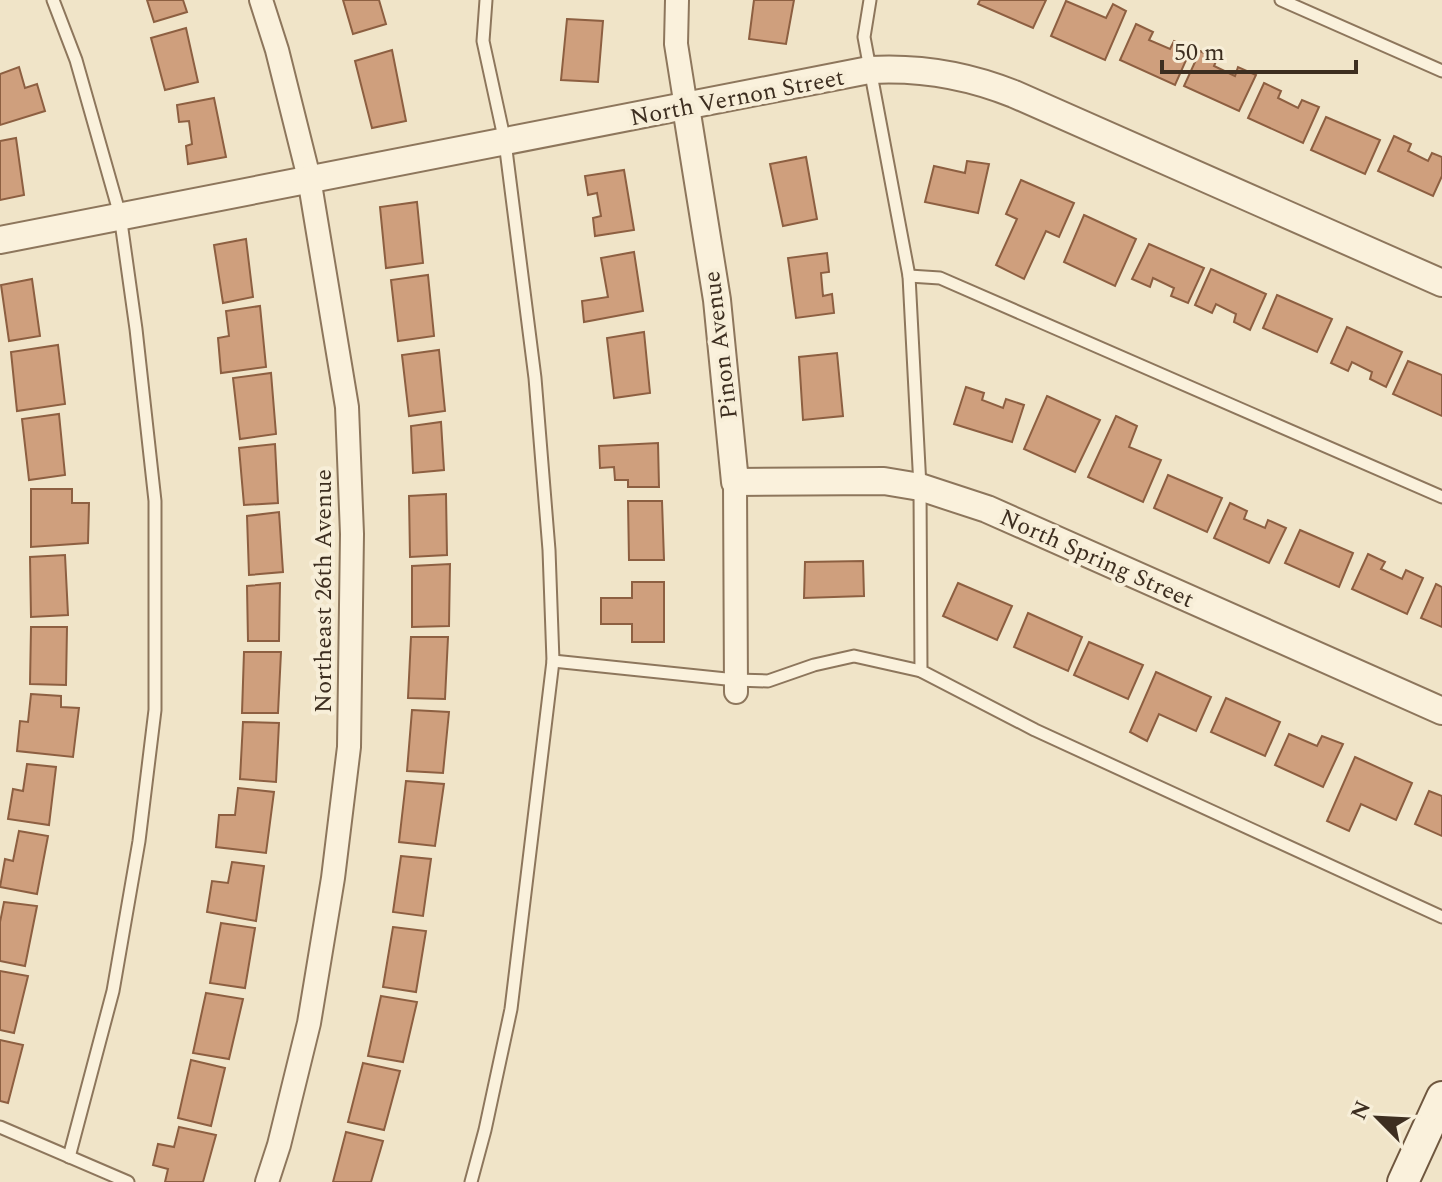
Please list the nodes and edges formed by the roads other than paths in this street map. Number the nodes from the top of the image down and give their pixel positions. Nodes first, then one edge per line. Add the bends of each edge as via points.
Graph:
1 (53, 0) edge
2 (261, 0) edge
3 (486, 0) edge
4 (677, 0) edge
5 (870, 0) edge
6 (1281, 0) edge
7 (869, 70) junction
8 (1442, 71) edge
9 (686, 107) junction
10 (505, 142) junction
11 (309, 178) junction
12 (120, 215) junction
13 (0, 240) edge
14 (909, 276) junction
15 (1442, 283) edge
16 (735, 482) junction
17 (920, 487) junction
18 (1442, 497) edge
19 (553, 661) junction
20 (921, 671) junction
21 (736, 686) junction
22 (1442, 711) edge
23 (1442, 917) edge
24 (1442, 1097) edge
25 (0, 1127) edge
26 (69, 1157) junction
27 (128, 1182) edge
28 (267, 1182) edge
29 (471, 1182) edge
30 (1403, 1182) edge

1 - 12 lane via 76,60
2 - 11 street, Northeast 26th Avenue
3 - 10 lane via 483,41
4 - 9 street, Pinon Avenue via 676,44
5 - 7 lane via 864,37
6 - 8 lane
7 - 9 street, North Vernon Street
7 - 14 lane
7 - 15 street, North Vernon Street via 930,71 987,83
9 - 10 street, North Vernon Street
9 - 16 street, Pinon Avenue via 717,300
10 - 11 street, North Vernon Street
10 - 19 lane via 535,378
11 - 12 street, North Vernon Street
11 - 28 street, Northeast 26th Avenue via 347,407 352,534 349,747 309,1023
12 - 13 street, North Vernon Street
12 - 26 lane via 155,501 155,710 113,991
14 - 17 lane
14 - 18 lane via 940,278
16 - 17 street, North Spring Street via 857,479
16 - 21 street, Pinon Avenue
17 - 20 lane
17 - 22 street, North Spring Street via 987,509
19 - 21 lane
19 - 29 lane via 511,1009
20 - 21 lane via 854,656
20 - 23 lane via 1035,730
24 - 30 main road
25 - 26 lane
26 - 27 lane

